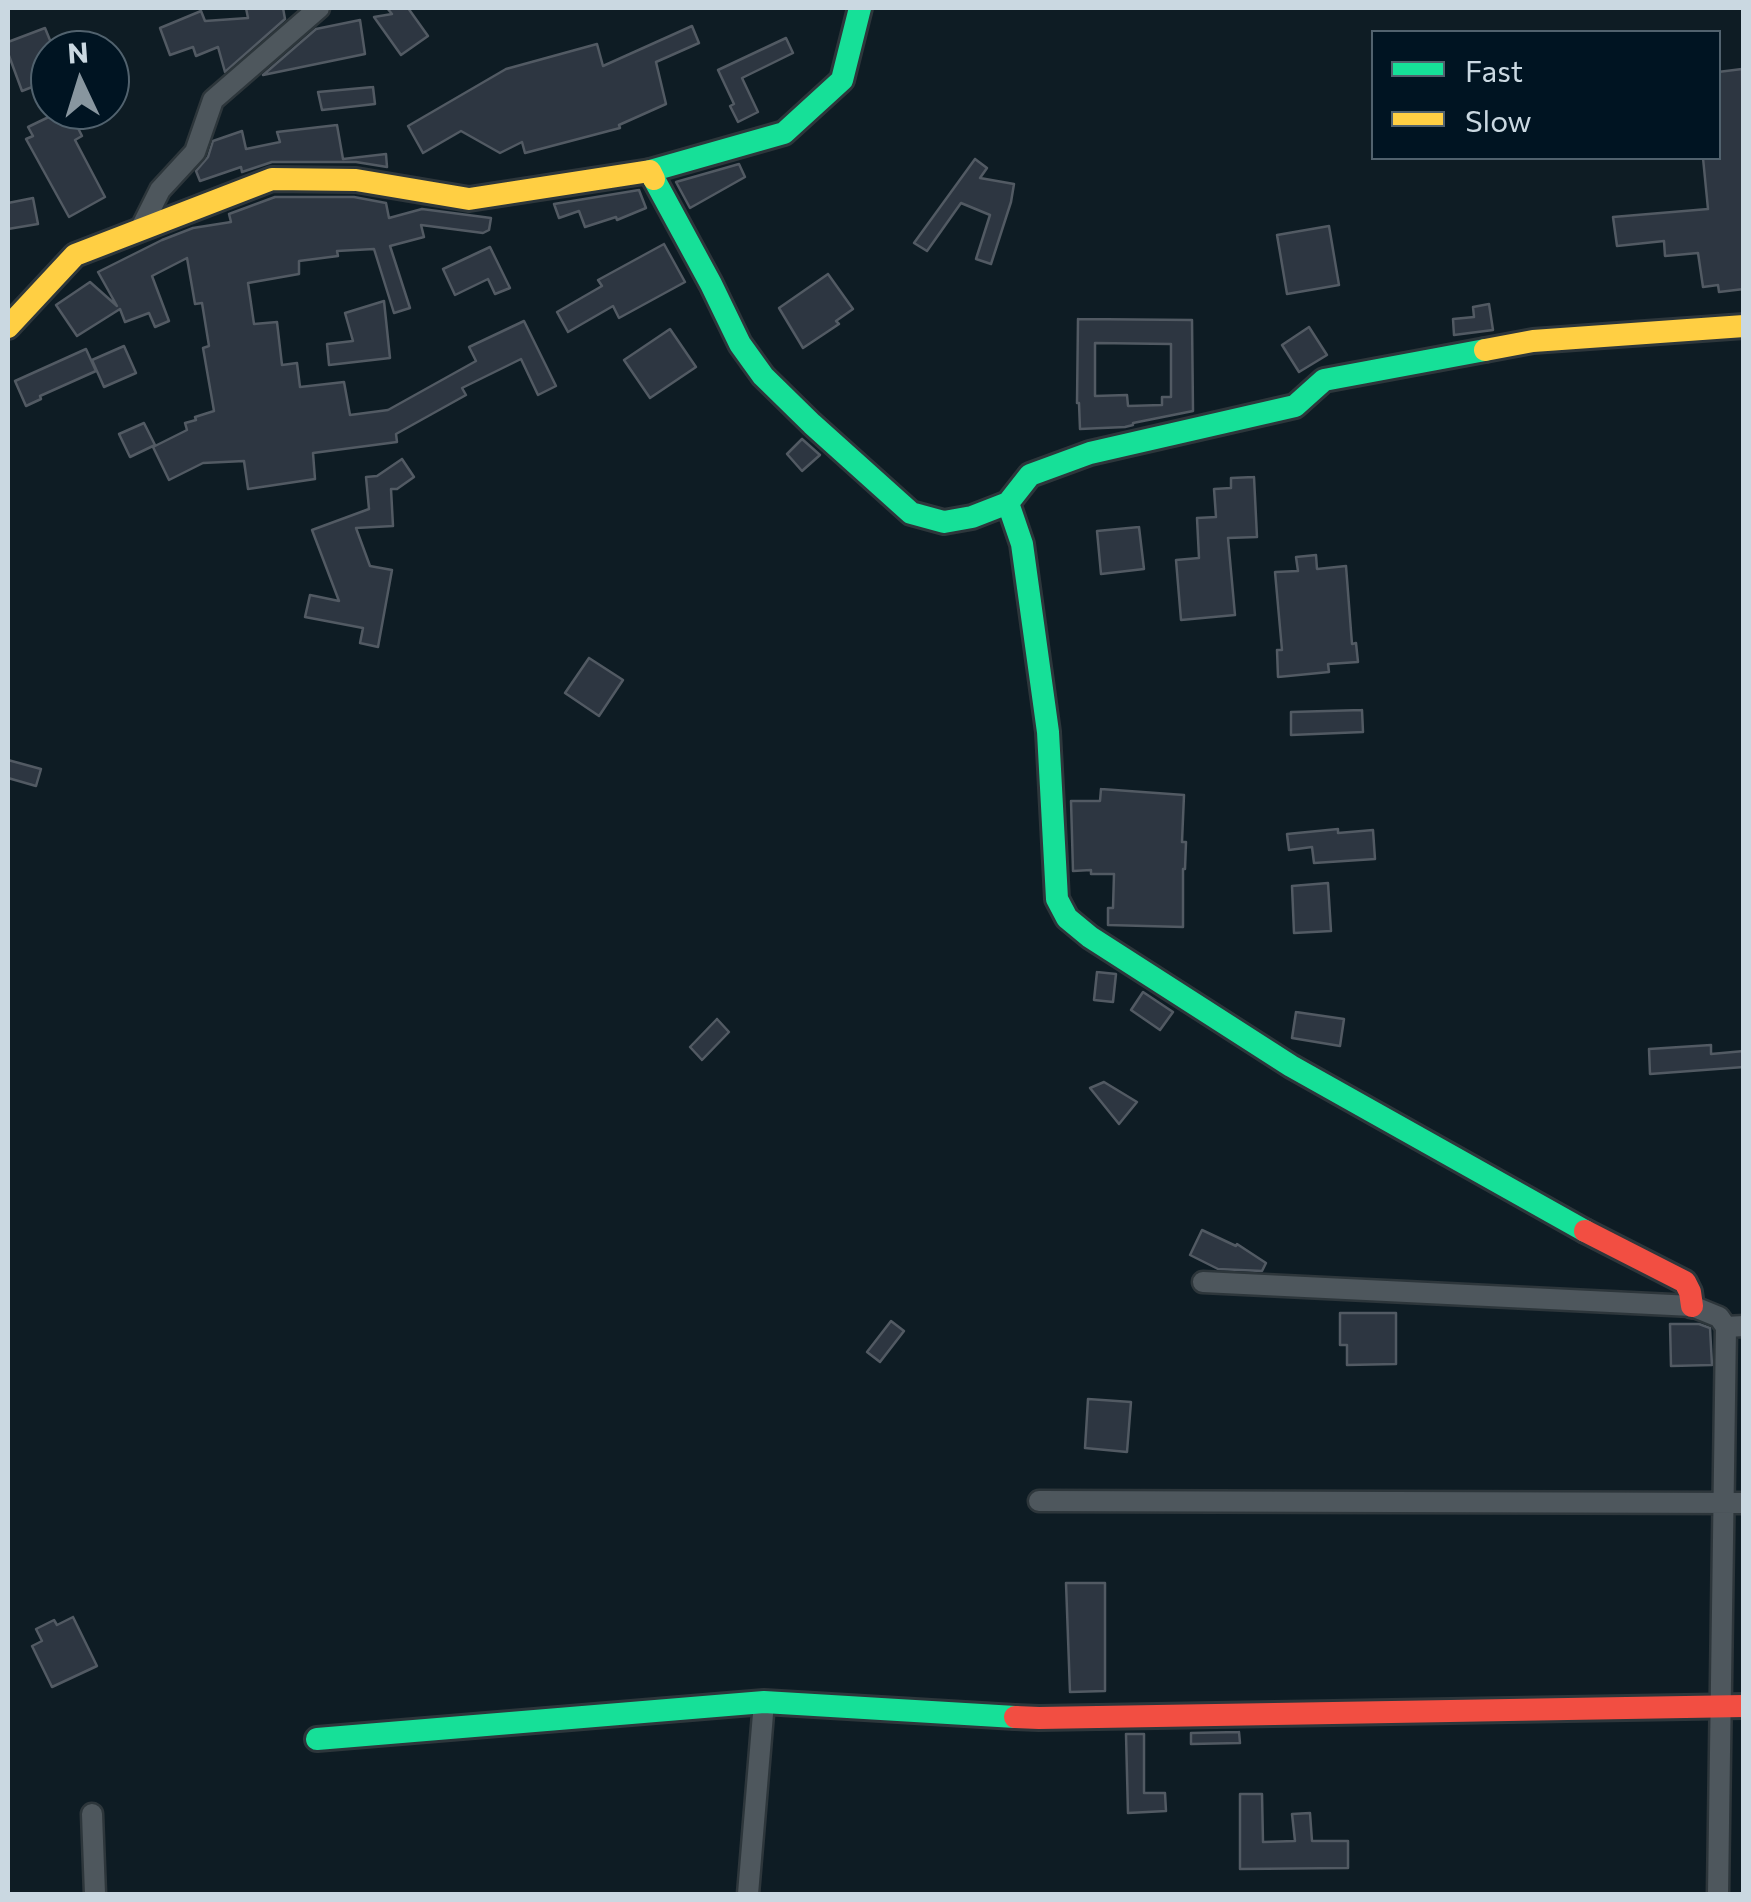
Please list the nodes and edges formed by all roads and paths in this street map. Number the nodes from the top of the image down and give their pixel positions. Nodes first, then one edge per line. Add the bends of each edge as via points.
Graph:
1 (319, 8) edge
2 (860, 8) edge
3 (650, 171) junction
4 (140, 230) junction
5 (1744, 326) edge
6 (8, 327) edge
7 (1008, 503) junction
8 (1203, 1282) dead end
9 (1692, 1306) junction
10 (1735, 1326) edge
11 (1040, 1501) dead end
12 (1733, 1503) edge
13 (764, 1702) junction
14 (1719, 1706) junction
15 (1744, 1706) edge
16 (317, 1739) dead end
17 (92, 1814) dead end
18 (95, 1894) edge
19 (748, 1894) edge
20 (1718, 1894) edge

1 - 4 street via 213,100 195,152 160,190
2 - 3 street via 842,80 784,133
3 - 4 street via 469,198 356,180 272,179
3 - 7 street via 740,344 812,424 911,513 944,522
4 - 6 street via 75,256
5 - 7 street via 1533,342 1324,380 1295,406 1090,453 1030,474
7 - 9 street via 1022,544 1048,732 1057,899 1066,918 1291,1066 1543,1210 1685,1282
8 - 9 street
9 - 10 street
10 - 12 street
11 - 12 street
12 - 14 street
13 - 14 street via 1039,1718
13 - 16 street
13 - 19 street
14 - 15 street
14 - 20 street
17 - 18 street

